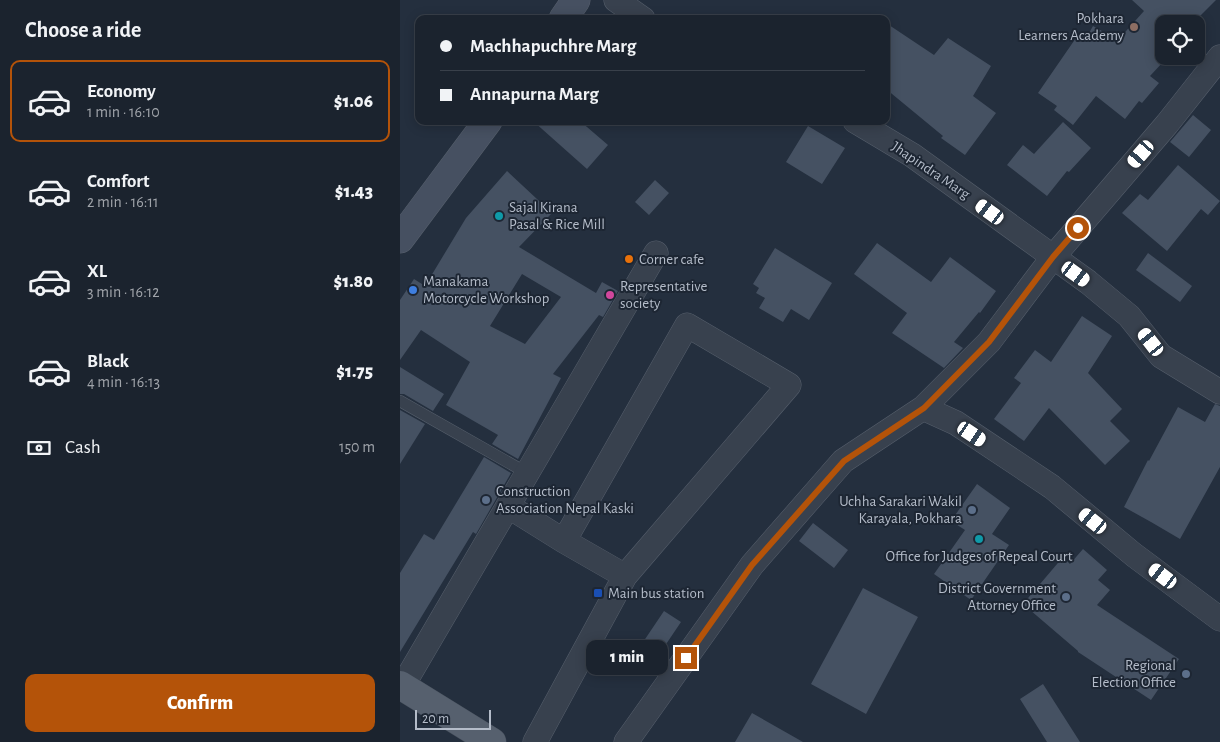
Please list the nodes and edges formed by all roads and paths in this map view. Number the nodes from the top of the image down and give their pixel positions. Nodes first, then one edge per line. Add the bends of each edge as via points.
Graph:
1 (576, 0) edge
2 (616, 0) edge
3 (566, 15) edge
4 (637, 15) edge
5 (1220, 57) edge
6 (485, 125) edge
7 (862, 125) edge
8 (400, 239) edge
9 (656, 254) dead end
10 (1053, 257) junction
11 (1220, 392) edge
12 (400, 401) edge
13 (924, 408) junction
14 (527, 473) junction
15 (508, 506) junction
16 (564, 541) junction
17 (626, 576) junction
18 (1220, 619) edge
19 (401, 686) edge
20 (492, 742) edge
21 (535, 742) edge
22 (626, 742) edge

1 - 3 main road
2 - 4 street
5 - 10 street
6 - 8 main road
7 - 10 street, Jhapindra Marg via 912,155
9 - 14 street
10 - 11 street, Jhapindra Marg via 1130,316 1161,356
10 - 13 street via 989,342
12 - 14 lane
13 - 18 street via 956,423 1052,487 1134,555
13 - 22 street via 837,468 752,565
14 - 15 street
15 - 16 street
15 - 19 street
16 - 17 street
16 - 17 street via 687,325 789,385
17 - 21 street
19 - 20 main road

